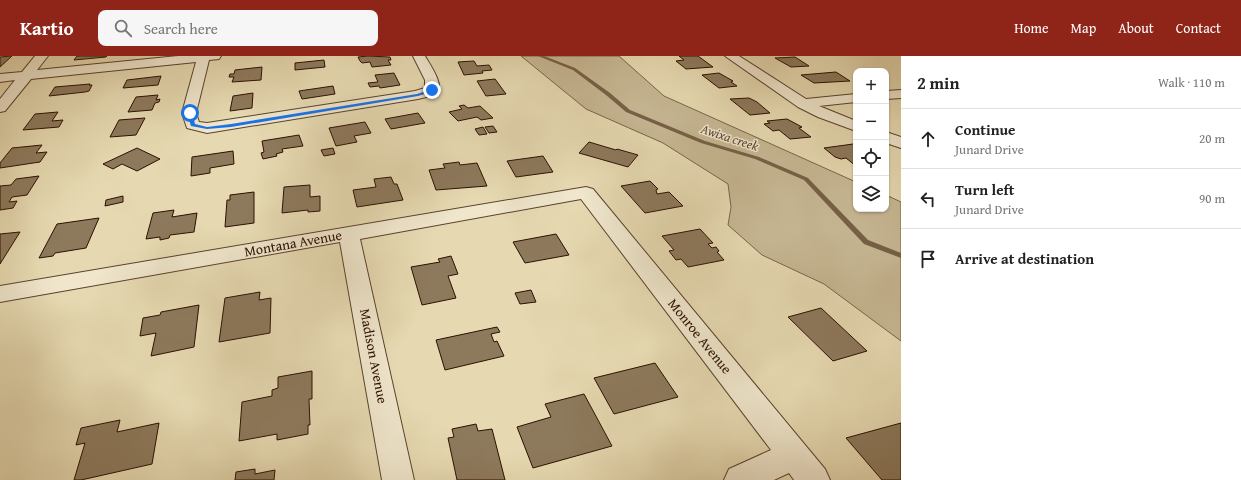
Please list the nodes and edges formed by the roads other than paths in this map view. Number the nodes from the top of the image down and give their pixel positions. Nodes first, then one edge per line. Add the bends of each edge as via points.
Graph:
1 (42, 56) edge
2 (208, 56) edge
3 (419, 56) edge
4 (731, 56) edge
5 (26, 76) junction
6 (0, 78) edge
7 (901, 94) edge
8 (889, 95) edge
9 (853, 98) edge
10 (803, 104) junction
11 (0, 108) edge
12 (853, 125) edge
13 (889, 138) edge
14 (901, 143) edge
15 (586, 193) joint
16 (349, 233) junction
17 (0, 294) edge
18 (794, 455) junction
19 (398, 480) edge
20 (740, 480) edge
21 (814, 480) edge

1 - 5 street
2 - 3 street via 190,113 192,125 207,128 418,95 432,90 432,80
2 - 5 street
4 - 10 street
5 - 6 street
5 - 11 street
7 - 8 street
9 - 10 street
10 - 12 street
13 - 14 street
15 - 16 street, Montana Avenue
15 - 18 street, Monroe Avenue
16 - 17 street, Montana Avenue
16 - 19 street, Madison Avenue
18 - 20 street
18 - 21 street, Monroe Avenue

